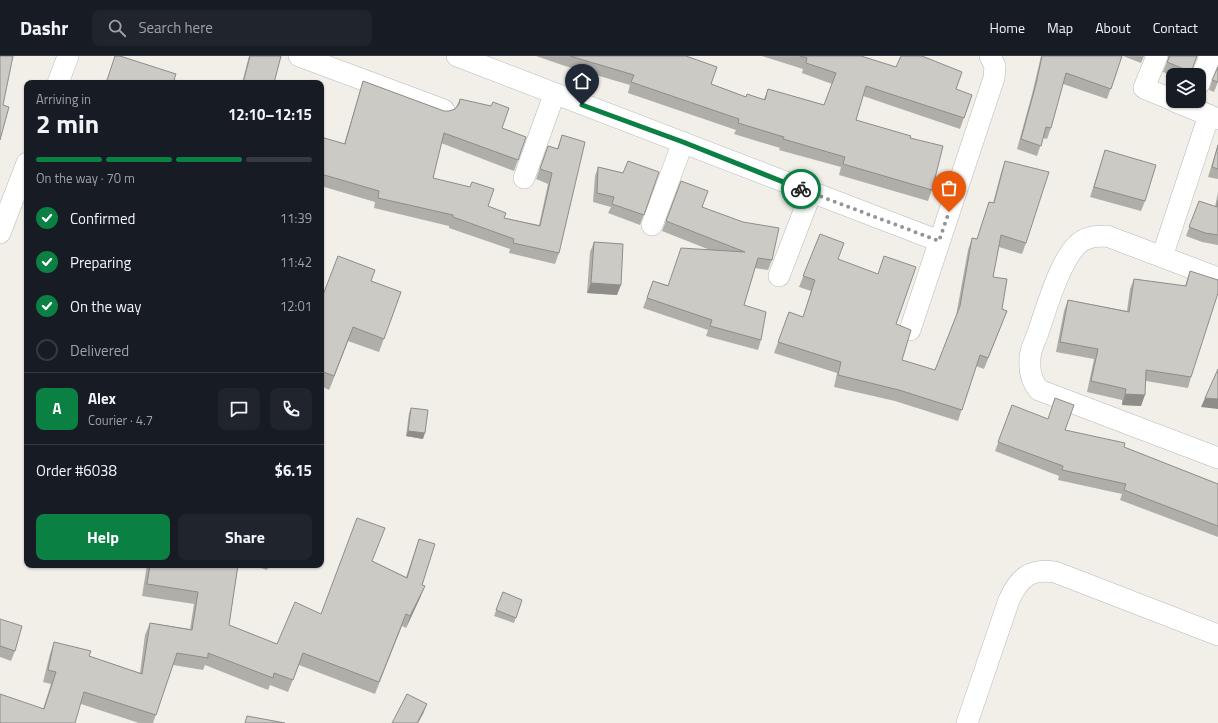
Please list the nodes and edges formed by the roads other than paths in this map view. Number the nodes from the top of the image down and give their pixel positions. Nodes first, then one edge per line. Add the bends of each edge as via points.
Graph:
1 (68, 56) edge
2 (299, 56) edge
3 (456, 56) edge
4 (990, 56) edge
5 (1157, 56) edge
6 (1210, 56) edge
7 (1205, 68) edge
8 (59, 80) edge
9 (554, 95) junction
10 (1166, 96) edge
11 (1195, 108) edge
12 (444, 110) edge
13 (1214, 117) edge
14 (683, 142) junction
15 (24, 168) edge
16 (524, 178) dead end
17 (811, 193) junction
18 (6, 198) edge
19 (652, 225) dead end
20 (0, 233) edge
21 (939, 241) junction
22 (1162, 257) junction
23 (779, 276) dead end
24 (1218, 278) edge
25 (910, 330) edge
26 (1218, 458) edge
27 (1218, 635) edge
28 (974, 721) edge

1 - 8 street
2 - 12 street
3 - 9 street
4 - 21 street via 995,66 994,78
5 - 10 street via 1144,88
6 - 7 street
9 - 14 street
9 - 16 street
11 - 13 street
13 - 22 street
14 - 17 street
14 - 19 street
15 - 18 street
17 - 21 street
17 - 23 street
18 - 20 street
21 - 25 street
22 - 24 street
22 - 26 street via 1107,236 1088,238 1076,246 1050,294 1030,357 1033,382 1039,390
27 - 28 street via 1055,572 1034,572 1018,583 1008,600

